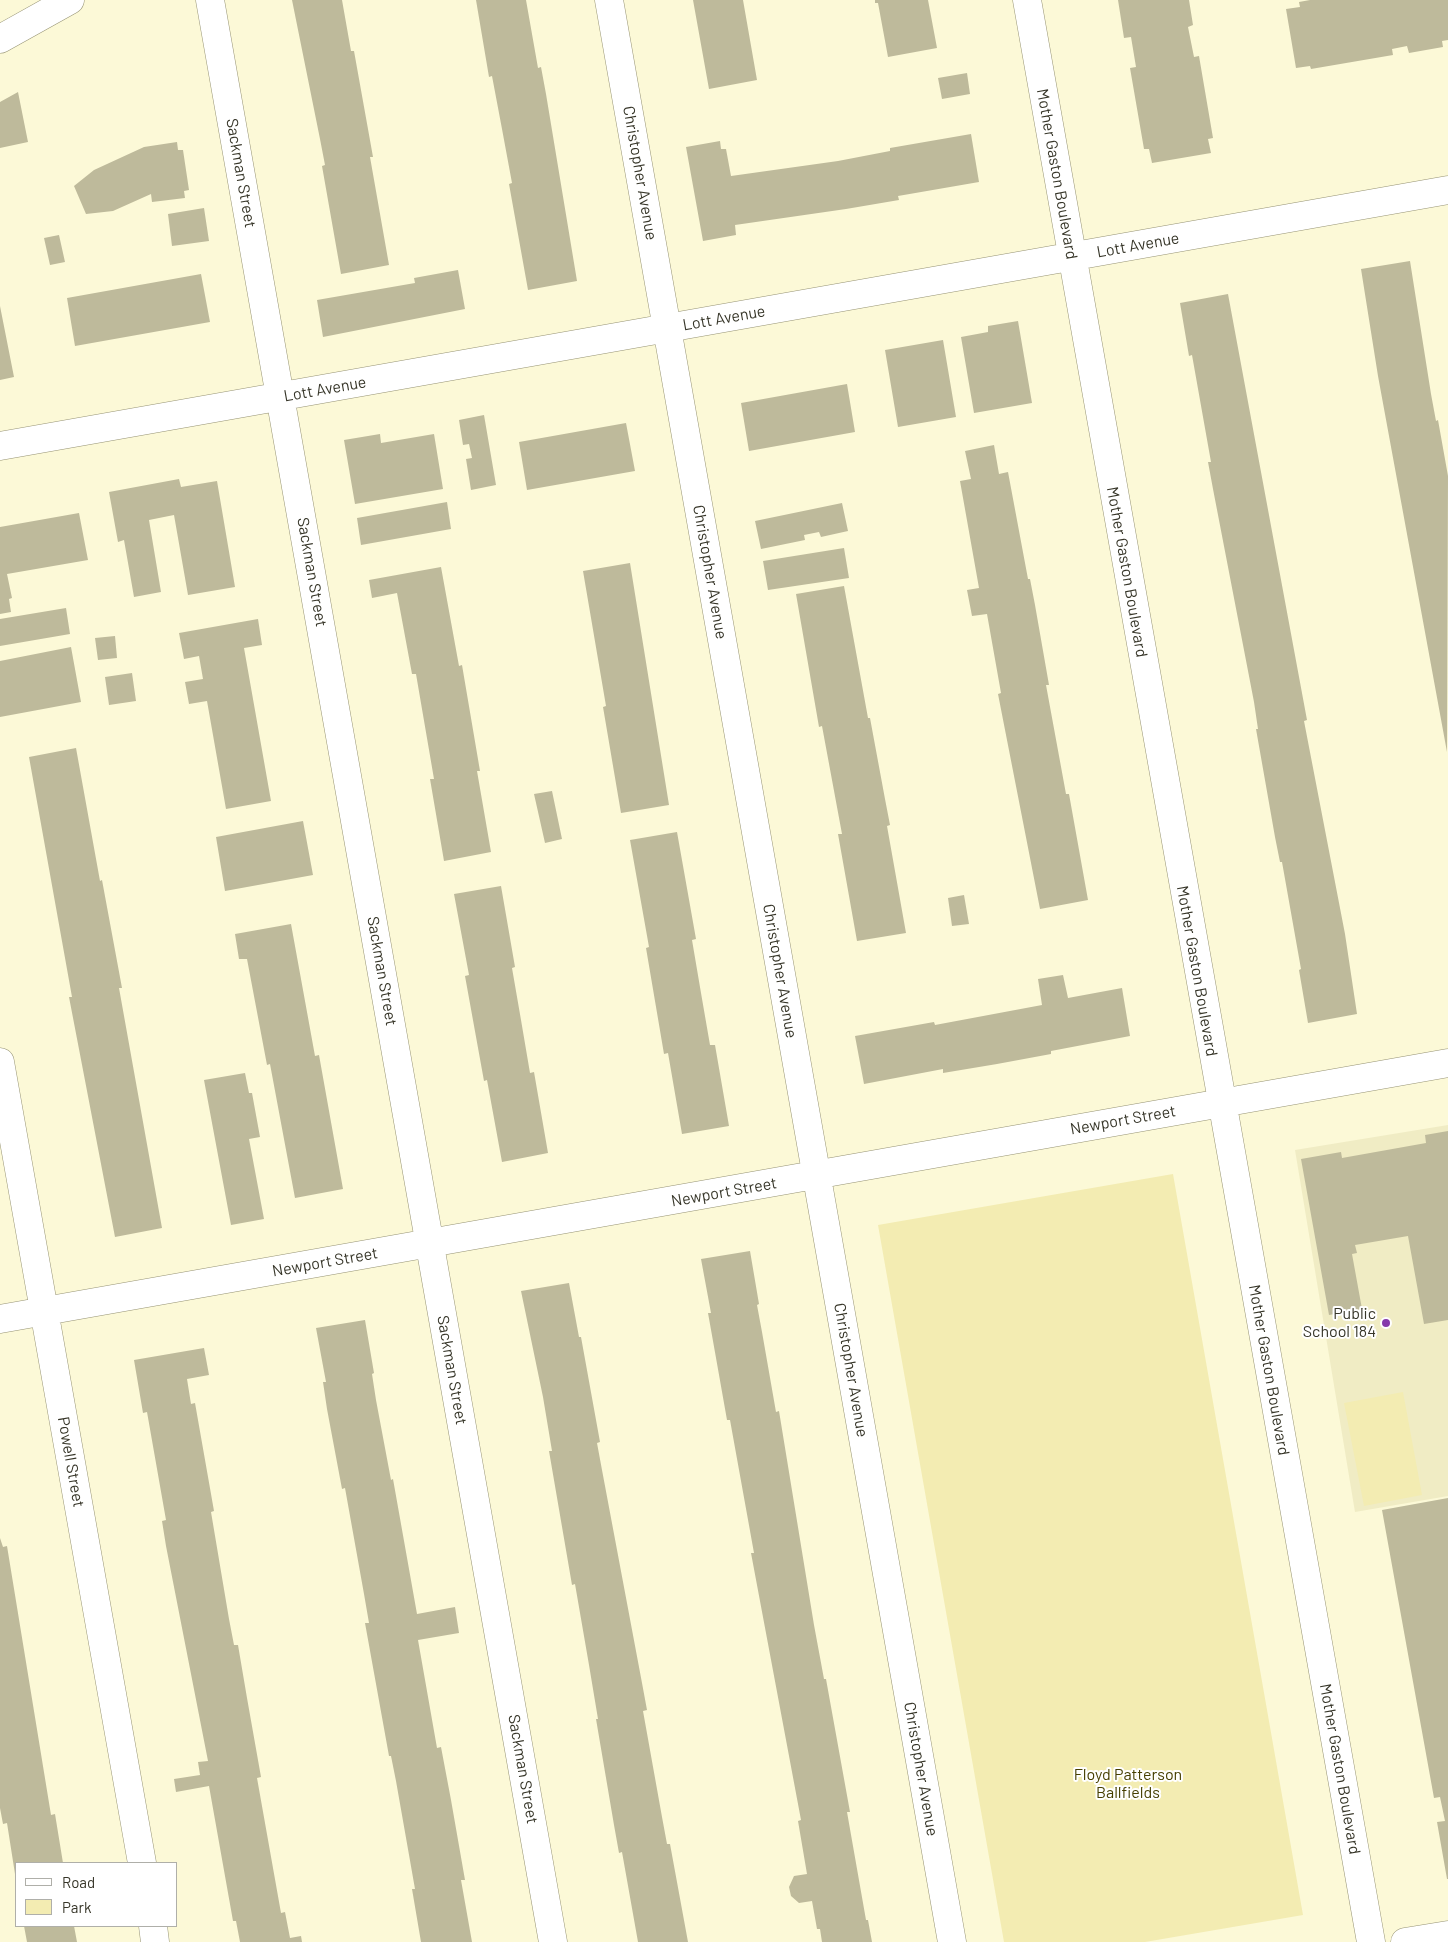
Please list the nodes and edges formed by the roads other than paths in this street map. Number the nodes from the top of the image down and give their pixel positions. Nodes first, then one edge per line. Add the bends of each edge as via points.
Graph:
1 (70, 0) edge
2 (210, 0) edge
3 (609, 0) edge
4 (1027, 0) edge
5 (0, 39) edge
6 (1448, 190) edge
7 (1071, 257) junction
8 (667, 328) junction
9 (281, 396) junction
10 (0, 446) edge
11 (0, 1062) edge
12 (1448, 1063) edge
13 (1221, 1103) junction
14 (816, 1175) junction
15 (430, 1243) junction
16 (44, 1311) junction
17 (0, 1319) edge
18 (142, 1862) edge
19 (153, 1927) edge
20 (1448, 1934) edge
21 (156, 1942) edge
22 (553, 1942) edge
23 (952, 1942) edge
24 (1371, 1942) edge
25 (1405, 1942) edge

1 - 5 street
2 - 9 street, Sackman Street
3 - 8 street, Christopher Avenue
4 - 7 street, Mother Gaston Boulevard
6 - 7 street, Lott Avenue
7 - 8 street, Lott Avenue
7 - 13 street, Mother Gaston Boulevard
8 - 9 street, Lott Avenue
8 - 14 street, Christopher Avenue
9 - 10 street, Lott Avenue
9 - 15 street, Sackman Street
11 - 16 street, Powell Street
12 - 13 street, Newport Street
13 - 14 street, Newport Street
13 - 24 street, Mother Gaston Boulevard
14 - 15 street, Newport Street
14 - 23 street, Christopher Avenue
15 - 16 street, Newport Street
15 - 22 street, Sackman Street
16 - 17 street, Newport Street
16 - 18 street, Powell Street
19 - 21 street
20 - 25 street

